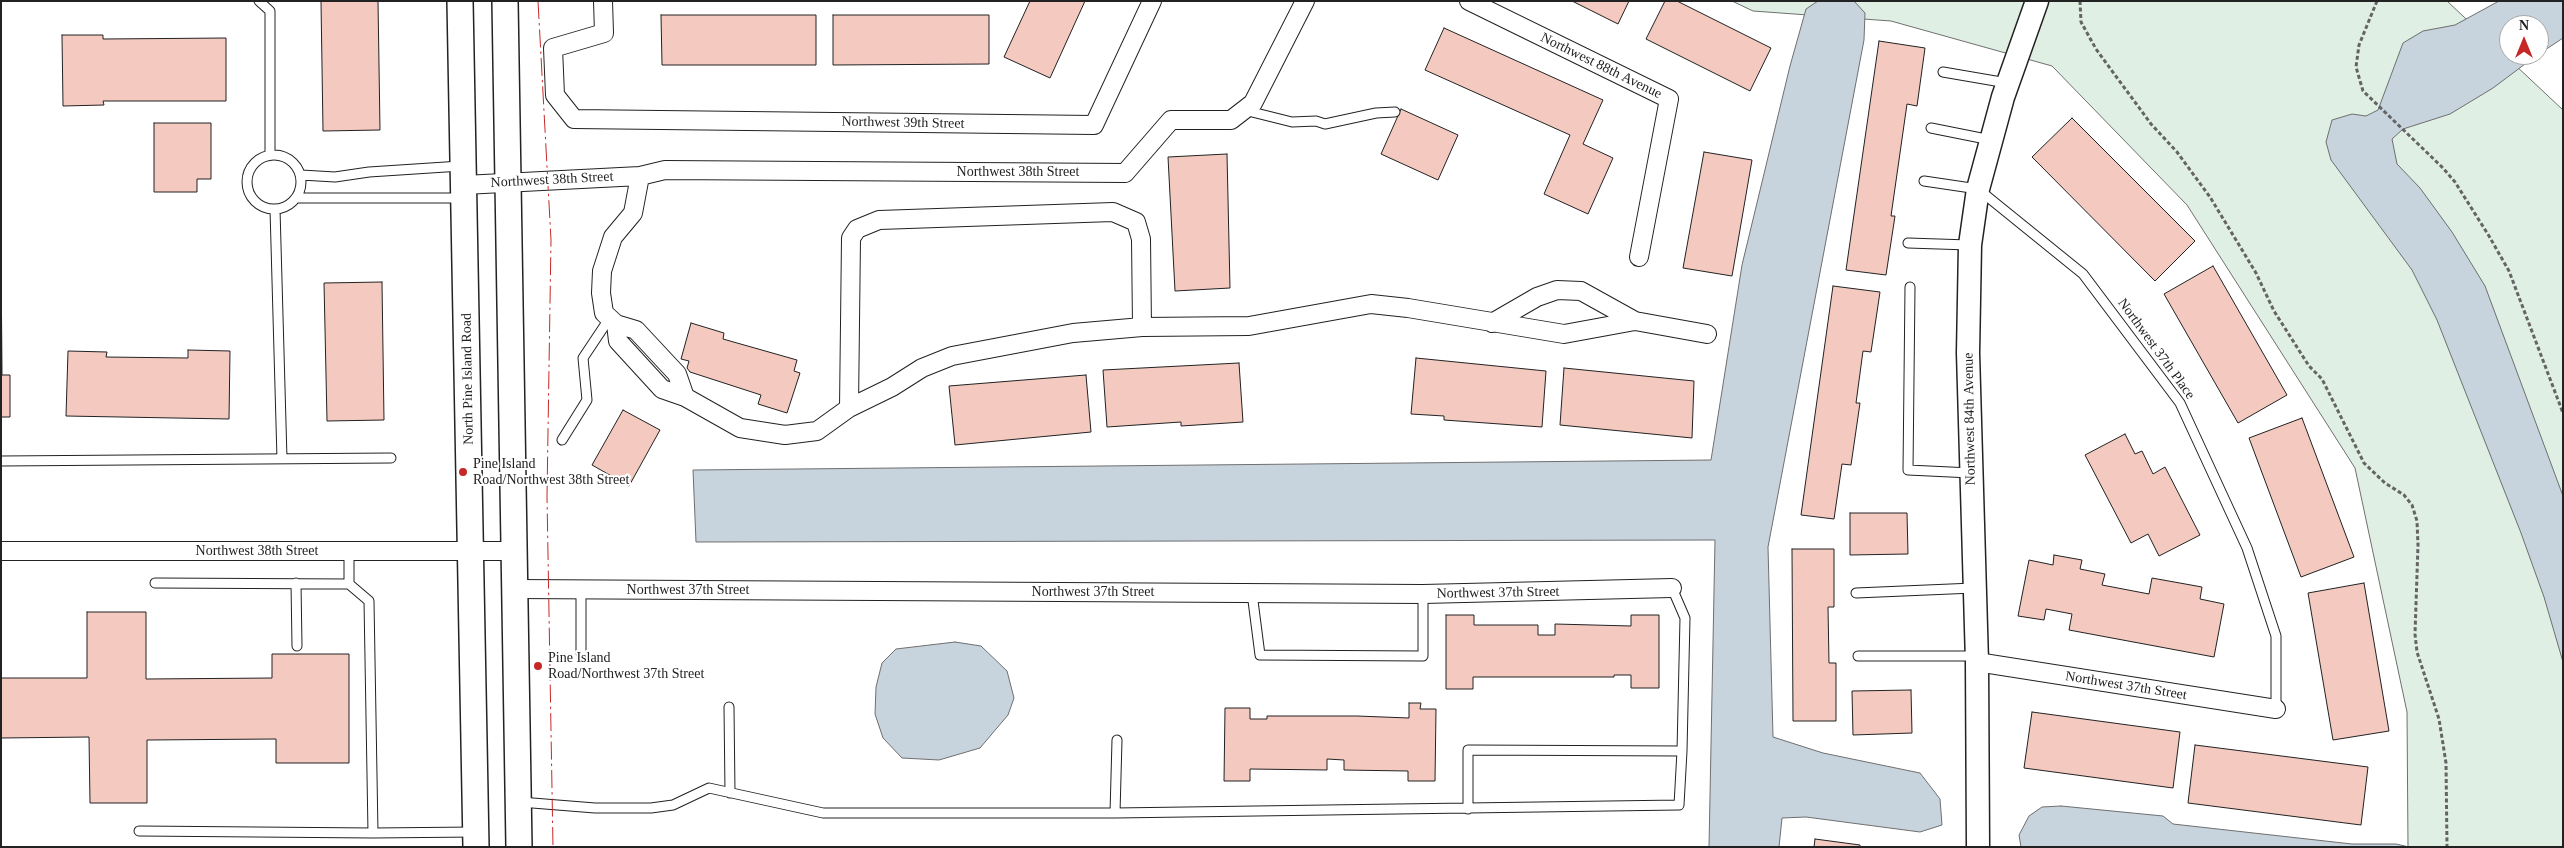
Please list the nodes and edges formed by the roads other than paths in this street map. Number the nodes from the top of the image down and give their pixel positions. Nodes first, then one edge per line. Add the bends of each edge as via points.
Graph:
1 (259, 1) edge
2 (460, 1) edge
3 (505, 1) edge
4 (603, 1) edge
5 (1152, 1) edge
6 (1305, 1) edge
7 (1469, 1) edge
8 (2037, 1) edge
9 (1943, 72) dead end
10 (2007, 83) junction
11 (1244, 110) junction
12 (1396, 112) dead end
13 (1931, 128) dead end
14 (1991, 140) junction
15 (270, 155) junction
16 (301, 175) junction
17 (640, 176) junction
18 (1924, 181) dead end
19 (508, 182) junction
20 (464, 183) junction
21 (1978, 189) junction
22 (296, 198) junction
23 (275, 208) junction
24 (1908, 243) dead end
25 (1970, 245) junction
26 (1638, 257) dead end
27 (1910, 287) dead end
28 (1635, 321) junction
29 (613, 322) junction
30 (1492, 323) junction
31 (1142, 327) junction
32 (1707, 334) dead end
33 (849, 408) junction
34 (562, 440) dead end
35 (391, 458) dead end
36 (282, 459) junction
37 (1, 462) edge
38 (1971, 473) junction
39 (1, 551) edge
40 (349, 551) junction
41 (471, 551) junction
42 (514, 551) junction
43 (155, 583) dead end
44 (296, 583) junction
45 (349, 584) junction
46 (1672, 588) joint
47 (1974, 588) junction
48 (514, 589) junction
49 (581, 590) junction
50 (1252, 593) junction
51 (1856, 593) dead end
52 (1423, 594) junction
53 (297, 646) dead end
54 (581, 653) dead end
55 (1858, 656) dead end
56 (1977, 659) junction
57 (729, 707) dead end
58 (2276, 710) joint
59 (1117, 740) dead end
60 (1682, 751) junction
61 (730, 793) junction
62 (518, 801) junction
63 (1468, 809) junction
64 (1115, 813) junction
65 (139, 831) dead end
66 (373, 833) junction
67 (476, 839) edge
68 (519, 847) edge
69 (1978, 847) edge

1 - 15 lane via 270,11
2 - 20 main road, North Pine Island Road
3 - 19 main road
4 - 5 street, Northwest 39th Street via 604,33 553,48 556,95 574,119 1094,125
6 - 11 street, Northwest 38th Street via 1253,103
7 - 26 street, Northwest 88th Avenue via 1669,99
8 - 10 street, Northwest 84th Avenue
9 - 10 lane
10 - 14 street, Northwest 84th Avenue
11 - 12 lane via 1292,122 1325,124
11 - 17 street, Northwest 38th Street via 1231,120 1171,120 1125,173 665,170
13 - 14 lane
14 - 21 street, Northwest 84th Avenue
15 - 16 lane via 287,158
15 - 23 lane via 254,163 247,180 252,198 259,204
16 - 20 lane via 334,177 369,172
16 - 22 lane via 302,183
17 - 19 street, Northwest 38th Street
17 - 29 street via 633,212 613,237 602,271 604,313
18 - 21 lane
19 - 20 street, Northwest 38th Street
19 - 42 main road
20 - 22 lane
20 - 41 main road, North Pine Island Road
21 - 25 street, Northwest 84th Avenue
21 - 58 lane, Northwest 37th Place via 2083,274 2180,403 2247,548 2276,636
22 - 23 lane via 283,207
23 - 36 lane
24 - 25 lane
25 - 38 street, Northwest 84th Avenue
27 - 38 lane via 1908,470
28 - 30 street via 1564,334
28 - 30 street via 1581,291 1557,290 1537,297
28 - 32 street
29 - 33 street via 636,330 677,374 685,397 740,428 785,436 816,431
29 - 34 lane via 583,358 587,400
30 - 31 street via 1371,304 1249,326
31 - 33 street via 1073,333 952,356 922,368
31 - 33 street via 1141,239 1136,222 1113,212 879,220 857,229 851,238
35 - 36 lane
36 - 37 lane
38 - 47 street, Northwest 84th Avenue
39 - 40 street, Northwest 38th Street
40 - 41 street, Northwest 38th Street
40 - 45 lane
41 - 42 street, Northwest 38th Street
41 - 67 main road, North Pine Island Road
42 - 48 main road
43 - 44 lane
44 - 45 lane
44 - 53 lane
45 - 66 lane via 369,601
46 - 52 street, Northwest 37th Street
46 - 60 lane via 1685,618
47 - 51 lane
47 - 56 street, Northwest 84th Avenue
48 - 49 street, Northwest 37th Street
48 - 62 main road
49 - 50 street, Northwest 37th Street
49 - 54 lane
50 - 52 street, Northwest 37th Street
50 - 52 lane via 1260,655 1423,656
55 - 56 lane
56 - 58 street, Northwest 37th Street
56 - 69 street, Northwest 84th Avenue
57 - 61 lane
59 - 64 lane
60 - 63 lane via 1679,805
60 - 63 lane via 1468,750
61 - 62 lane via 709,788 673,805 651,808 595,808
61 - 64 lane via 823,813
62 - 68 main road
63 - 64 lane
65 - 66 lane
66 - 67 lane

